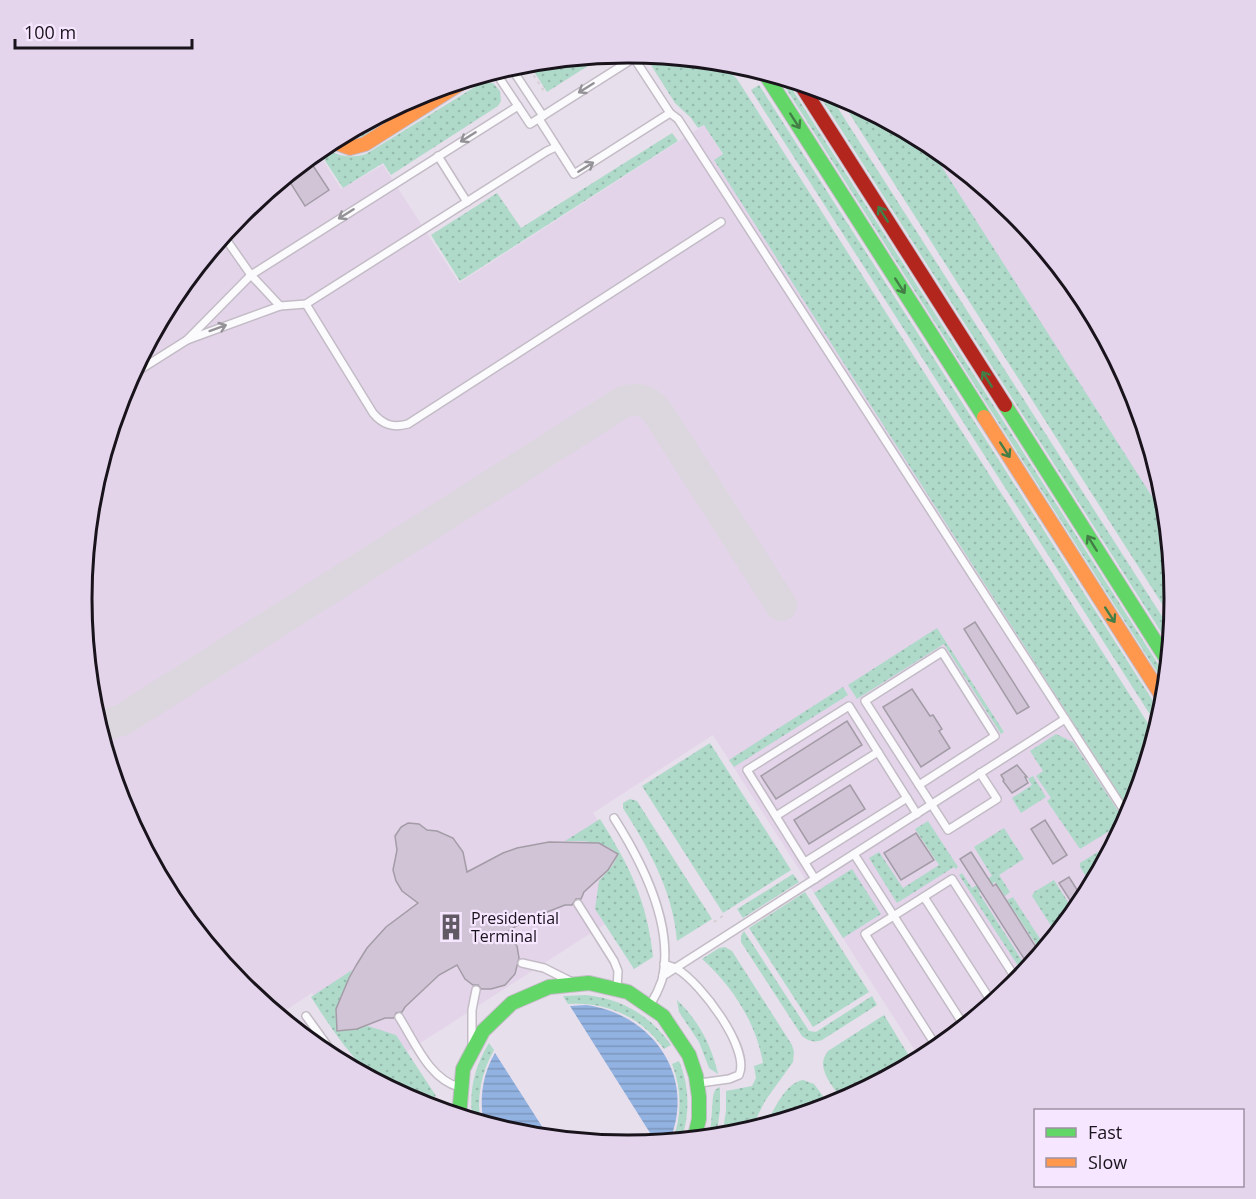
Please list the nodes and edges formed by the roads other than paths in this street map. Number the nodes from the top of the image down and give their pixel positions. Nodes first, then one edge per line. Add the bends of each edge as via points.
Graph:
1 (626, 63) edge
2 (637, 63) edge
3 (515, 75) edge
4 (500, 78) edge
5 (770, 82) edge
6 (806, 93) edge
7 (423, 104) edge
8 (518, 105) junction
9 (670, 113) junction
10 (541, 117) junction
11 (343, 145) edge
12 (556, 147) junction
13 (438, 156) junction
14 (467, 202) junction
15 (721, 222) dead end
16 (228, 242) edge
17 (251, 275) junction
18 (306, 304) junction
19 (280, 306) junction
20 (187, 340) junction
21 (145, 367) edge
22 (1162, 651) edge
23 (1157, 688) edge
24 (1065, 719) junction
25 (878, 752) junction
26 (981, 773) junction
27 (919, 785) junction
28 (907, 798) junction
29 (932, 804) junction
30 (1123, 808) edge
31 (917, 814) junction
32 (776, 816) junction
33 (614, 818) dead end
34 (854, 854) junction
35 (805, 862) junction
36 (815, 879) junction
37 (924, 897) junction
38 (578, 904) dead end
39 (894, 916) junction
40 (522, 963) dead end
41 (664, 964) junction
42 (676, 967) junction
43 (1012, 973) edge
44 (663, 976) junction
45 (574, 983) junction
46 (617, 989) junction
47 (476, 990) dead end
48 (988, 997) edge
49 (650, 1006) junction
50 (306, 1016) dead end
51 (399, 1017) dead end
52 (961, 1020) edge
53 (933, 1041) edge
54 (325, 1043) edge
55 (472, 1047) junction
56 (698, 1084) junction
57 (459, 1087) junction
58 (459, 1109) edge
59 (696, 1131) edge

1 -> 10 lane
9 -> 2 lane
3 - 10 lane
4 - 8 lane
5 -> 23 street
22 -> 6 street
7 - 11 street via 365,144 350,148
8 - 10 lane via 530,124
8 -> 13 lane
12 -> 9 lane via 574,174
9 - 24 lane via 678,119
10 - 12 lane
12 - 14 lane
13 - 14 lane
13 -> 17 lane
14 - 18 lane
15 - 18 lane via 408,424 398,426 380,421 373,413
16 - 17 lane
17 - 19 lane
17 - 20 lane
18 - 19 lane
20 -> 19 lane
20 - 21 lane
24 - 26 lane
24 - 30 lane
25 - 28 lane
25 - 32 lane
25 - 32 lane via 849,706 774,753 747,770
26 - 29 lane
26 - 29 lane via 997,799 958,824 948,830
27 - 27 lane via 865,701 942,652 995,736
27 - 29 lane
28 - 31 lane
28 - 35 lane
29 - 31 lane
31 - 34 lane
32 - 35 lane
33 - 41 lane via 637,854 654,897
34 - 36 lane
34 - 39 lane
35 - 36 lane
36 - 42 lane
37 - 39 lane
37 - 43 lane via 952,879
37 - 48 lane
38 - 46 lane via 614,961
39 - 52 lane
39 - 53 lane via 865,934
40 - 45 lane via 544,968
41 - 42 lane
41 - 44 lane
42 - 44 lane
42 - 56 lane via 699,987 719,1013 742,1066 736,1076
44 - 49 lane
45 - 46 street
45 - 55 street via 543,988 514,1001 490,1022
46 - 49 street
47 - 55 lane
49 - 56 street via 681,1039
50 - 54 lane
51 - 57 lane via 435,1074
55 - 57 street
56 - 59 street
57 - 58 street

